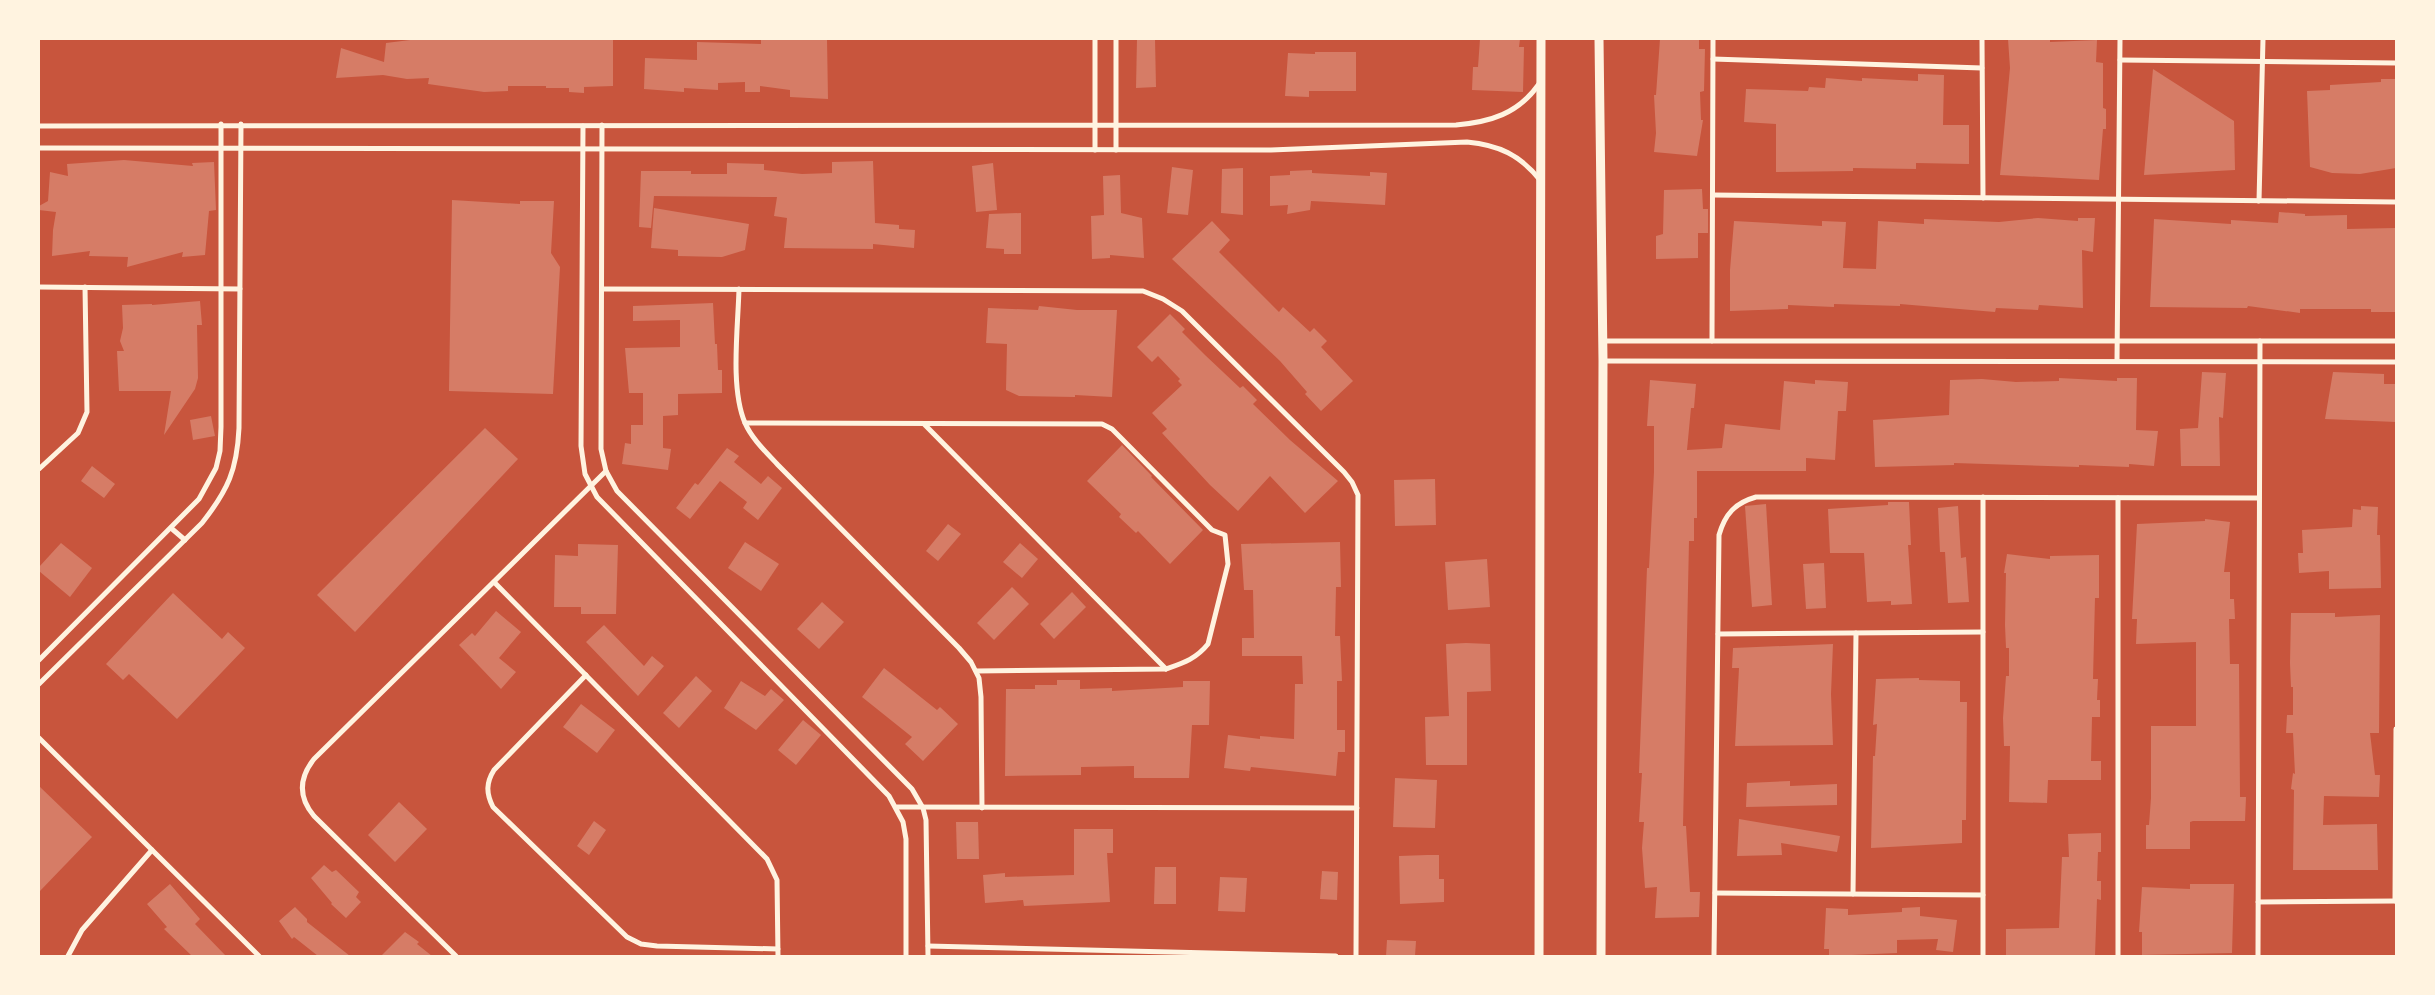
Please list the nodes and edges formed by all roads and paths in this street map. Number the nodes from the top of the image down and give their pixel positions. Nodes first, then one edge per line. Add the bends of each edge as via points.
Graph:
1 (1095, 39) edge
2 (1116, 39) edge
3 (1541, 39) edge
4 (1599, 39) edge
5 (1713, 39) edge
6 (1982, 39) edge
7 (2120, 39) edge
8 (2263, 39) edge
9 (1713, 59) junction
10 (2120, 60) junction
11 (2262, 61) junction
12 (2396, 63) edge
13 (1982, 68) junction
14 (1541, 82) junction
15 (221, 124) junction
16 (241, 124) junction
17 (1095, 124) junction
18 (1116, 124) junction
19 (602, 125) junction
20 (39, 126) edge
21 (583, 126) junction
22 (39, 148) edge
23 (222, 148) junction
24 (241, 148) junction
25 (583, 149) junction
26 (602, 149) junction
27 (1095, 150) junction
28 (1116, 150) junction
29 (1541, 181) junction
30 (1713, 195) junction
31 (1983, 198) junction
32 (2118, 199) junction
33 (2259, 201) junction
34 (2396, 202) edge
35 (39, 287) edge
36 (85, 287) junction
37 (221, 288) junction
38 (240, 289) junction
39 (602, 289) junction
40 (739, 290) junction
41 (1603, 341) junction
42 (1712, 341) junction
43 (2117, 341) junction
44 (2260, 341) junction
45 (2396, 341) edge
46 (1603, 361) junction
47 (2117, 361) junction
48 (2260, 361) junction
49 (2396, 362) edge
50 (745, 423) junction
51 (925, 425) junction
52 (39, 469) edge
53 (606, 471) junction
54 (590, 487) junction
55 (1983, 497) junction
56 (2118, 498) junction
57 (2259, 498) junction
58 (171, 528) junction
59 (186, 540) junction
60 (494, 582) junction
61 (1983, 632) junction
62 (1856, 633) junction
63 (1718, 634) junction
64 (39, 660) edge
65 (1166, 669) junction
66 (976, 671) junction
67 (586, 675) junction
68 (39, 684) edge
69 (2396, 729) edge
70 (39, 738) edge
71 (2396, 757) edge
72 (896, 807) junction
73 (923, 808) junction
74 (982, 808) junction
75 (1356, 808) junction
76 (152, 850) junction
77 (1715, 893) junction
78 (1853, 894) junction
79 (1983, 895) junction
80 (2396, 901) edge
81 (2258, 902) junction
82 (928, 946) junction
83 (778, 948) junction
84 (1060, 949) junction
85 (68, 956) edge
86 (259, 956) edge
87 (456, 956) edge
88 (778, 956) edge
89 (906, 956) edge
90 (928, 956) edge
91 (1060, 956) edge
92 (1336, 956) edge
93 (1356, 956) edge
94 (1539, 956) edge
95 (1601, 956) edge
96 (1714, 956) edge
97 (1983, 956) edge
98 (2118, 956) edge
99 (2258, 956) edge

1 - 17 street
2 - 18 street
3 - 14 street
4 - 41 street
5 - 9 street
6 - 13 street
7 - 10 street
8 - 11 street
9 - 13 street
9 - 30 street
10 - 11 street
10 - 32 street
11 - 12 street
11 - 33 street
13 - 31 street
14 - 18 street via 1511,112 1470,124
14 - 29 street
15 - 16 street
15 - 20 street
15 - 23 street
16 - 21 street
16 - 24 street
17 - 18 street
17 - 19 street
17 - 27 street
18 - 28 street
19 - 21 street
19 - 26 street
21 - 25 street
22 - 23 street
23 - 24 street
23 - 37 street
24 - 25 street
24 - 38 street
25 - 26 street
25 - 54 street via 581,446
26 - 27 street
26 - 39 street
27 - 28 street
28 - 29 street via 1271,150 1467,142 1493,146 1516,156
29 - 94 street
30 - 31 street
30 - 42 street
31 - 32 street
32 - 33 street
32 - 43 street
33 - 34 street
35 - 36 street
36 - 37 street
36 - 52 street via 87,412 78,432
37 - 38 street
37 - 58 street via 220,451 209,484
38 - 59 street via 238,455 230,482 216,505
39 - 40 street
39 - 53 street via 601,448
40 - 50 street via 737,397
40 - 75 street via 1142,291 1182,311 1344,472 1358,495
41 - 42 street
41 - 46 street
42 - 43 street
43 - 44 street
43 - 47 street
44 - 45 street
44 - 48 street
46 - 47 street
46 - 95 street
47 - 48 street
48 - 49 street
48 - 57 street
50 - 51 street
50 - 66 street via 765,452 959,648
51 - 65 street
51 - 65 street via 1102,424 1112,429 1212,530 1225,535 1228,564 1208,644 1189,661
53 - 54 street
53 - 73 street via 617,490 894,768
54 - 60 street
54 - 72 street via 696,600 878,782
55 - 56 street
55 - 61 street
55 - 63 street via 1756,497 1742,501 1723,521 1719,535
56 - 57 street
56 - 98 street
57 - 81 street
58 - 59 street
58 - 64 street
59 - 68 street
60 - 67 street
60 - 87 street via 314,759 303,776 301,787 307,808 314,816
61 - 62 street
61 - 79 street
62 - 63 street
62 - 78 street
63 - 77 street
65 - 66 street
66 - 74 street via 981,697
67 - 83 street via 771,865 777,880
67 - 83 street via 494,770 487,787 493,807 627,937 657,946
69 - 71 street
70 - 76 street
71 - 80 street
72 - 73 street
72 - 89 street via 906,838
73 - 74 street
73 - 82 street via 928,836
74 - 75 street
75 - 93 street
76 - 85 street via 82,930
76 - 86 street
77 - 78 street
77 - 96 street
78 - 79 street
79 - 97 street
80 - 81 street
81 - 99 street
82 - 84 street
82 - 90 street
83 - 88 street
84 - 91 street
84 - 92 street

